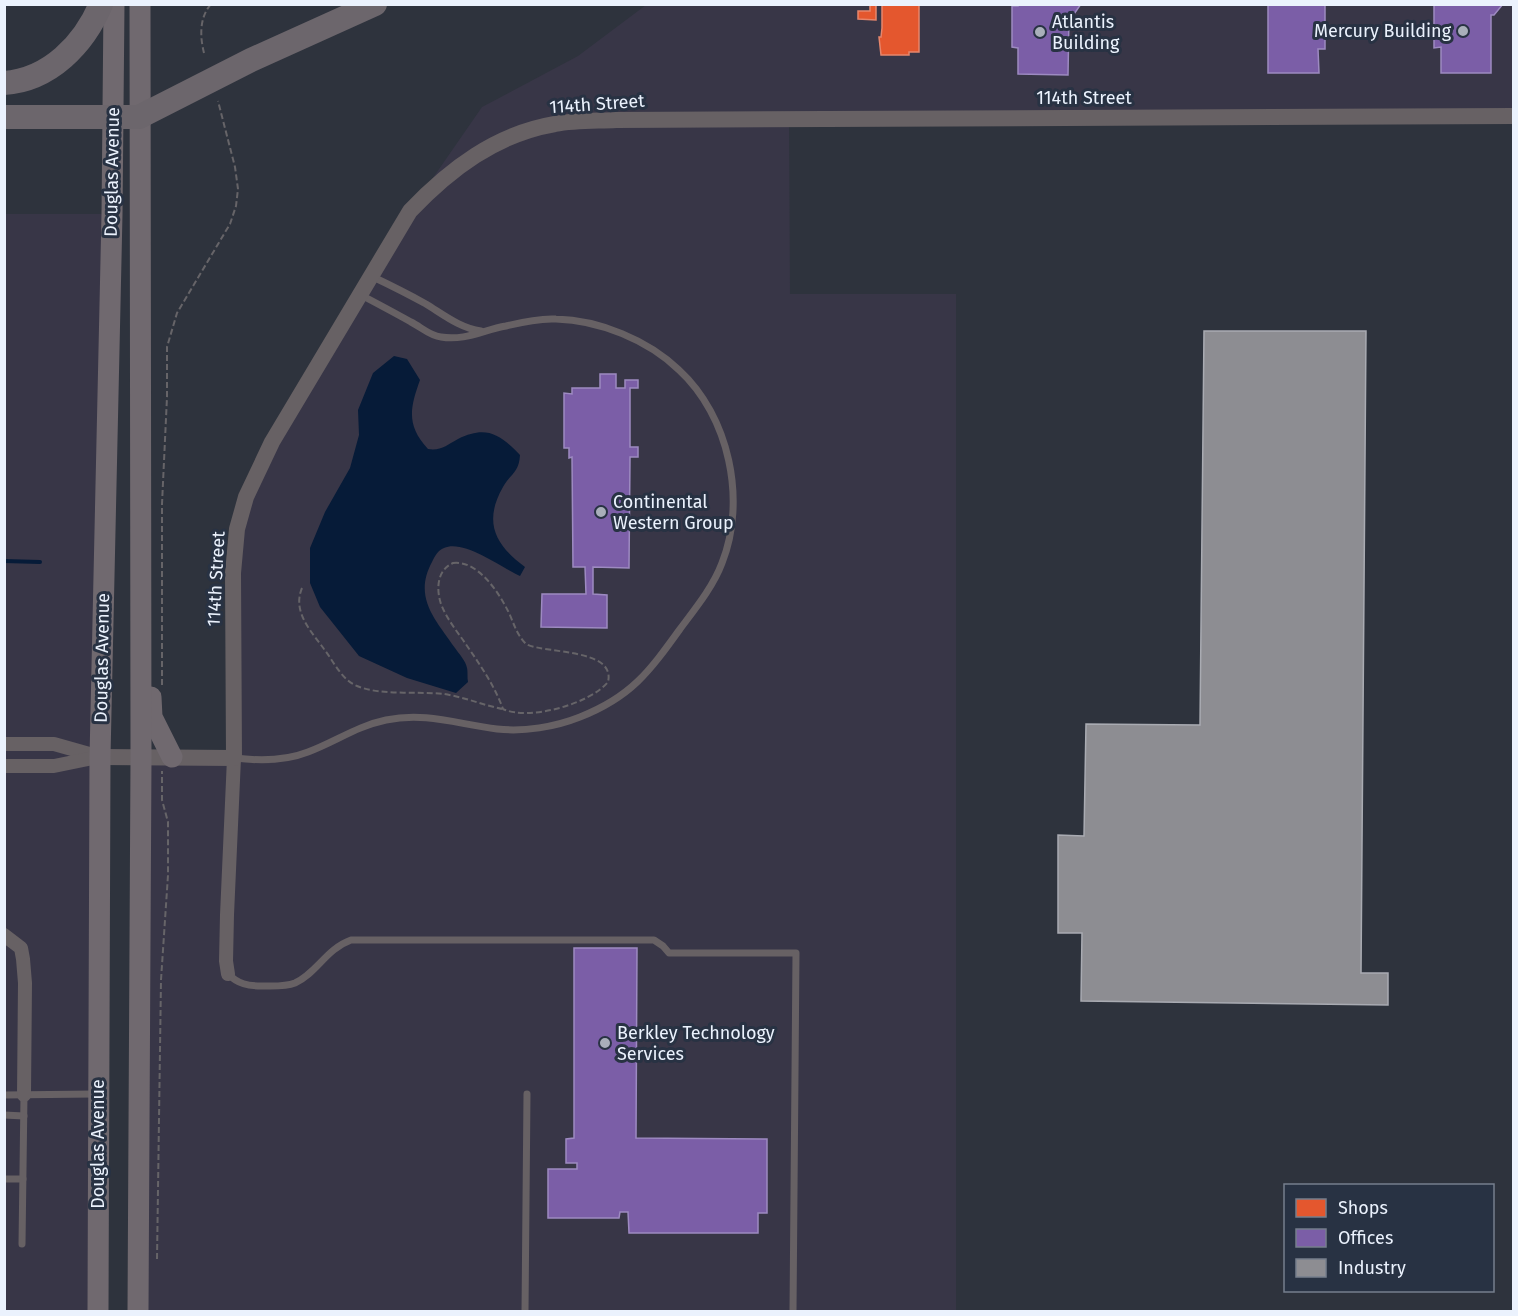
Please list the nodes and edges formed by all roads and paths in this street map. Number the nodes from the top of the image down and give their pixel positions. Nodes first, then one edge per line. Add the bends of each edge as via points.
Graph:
1 (101, 4) edge
2 (114, 4) edge
3 (140, 4) edge
4 (212, 4) edge
5 (375, 4) edge
6 (204, 53) dead end
7 (4, 83) edge
8 (218, 101) dead end
9 (1514, 116) edge
10 (4, 117) edge
11 (112, 117) junction
12 (139, 117) junction
13 (370, 276) junction
14 (359, 294) junction
15 (481, 331) junction
16 (302, 588) dead end
17 (140, 655) junction
18 (162, 687) dead end
19 (503, 709) junction
20 (4, 744) edge
21 (100, 757) junction
22 (158, 757) junction
23 (234, 758) junction
24 (4, 766) edge
25 (4, 935) edge
26 (228, 974) joint
27 (98, 1094) junction
28 (527, 1094) dead end
29 (4, 1095) edge
30 (24, 1095) junction
31 (4, 1115) edge
32 (24, 1116) junction
33 (4, 1179) edge
34 (22, 1179) junction
35 (22, 1244) dead end
36 (156, 1265) dead end
37 (98, 1311) edge
38 (138, 1311) edge
39 (525, 1311) edge
40 (794, 1311) edge

1 - 7 highway via 82,40 59,62 26,79
2 - 11 main road, Douglas Avenue
3 - 12 main road, Douglas Avenue
4 - 6 path via 201,31
5 - 12 highway via 251,60
8 - 18 path via 235,167 236,206 230,224 177,313 167,347
9 - 13 street, 114th Street via 628,119 554,124 507,138 450,172 410,211
10 - 11 highway
11 - 12 highway
11 - 21 main road, Douglas Avenue
12 - 17 main road, Douglas Avenue
13 - 14 street, 114th Street
13 - 15 lane via 454,322
14 - 15 lane via 436,337 468,338
14 - 23 street, 114th Street via 272,442 246,497 237,529
15 - 23 lane via 527,321 586,323 620,333 678,368 714,421 732,479 731,532 713,581 645,676 625,694 580,718 537,728 499,729 406,716 354,730 306,753 255,761
16 - 19 path via 300,610 308,630 339,672 356,685 456,696
17 - 22 main road, Douglas Avenue
17 - 22 main road via 151,677
19 - 19 path via 524,714 572,703 606,685 609,672 594,659 526,644 483,575 466,564 453,564 440,576 441,602 495,689
20 - 21 street via 54,744
21 - 22 street
21 - 24 street via 54,766
21 - 27 main road, Douglas Avenue
22 - 23 street
22 - 36 path via 168,822 168,875 160,980
22 - 38 main road, Douglas Avenue
23 - 26 street, 114th Street
25 - 30 street via 21,948 23,959
26 - 40 lane via 241,984 285,986 303,977 338,945 351,940 654,940 669,953 796,953
27 - 30 lane
27 - 37 main road, Douglas Avenue
28 - 39 lane
29 - 30 lane
30 - 32 lane
31 - 32 lane
32 - 34 lane
33 - 34 lane
34 - 35 lane

